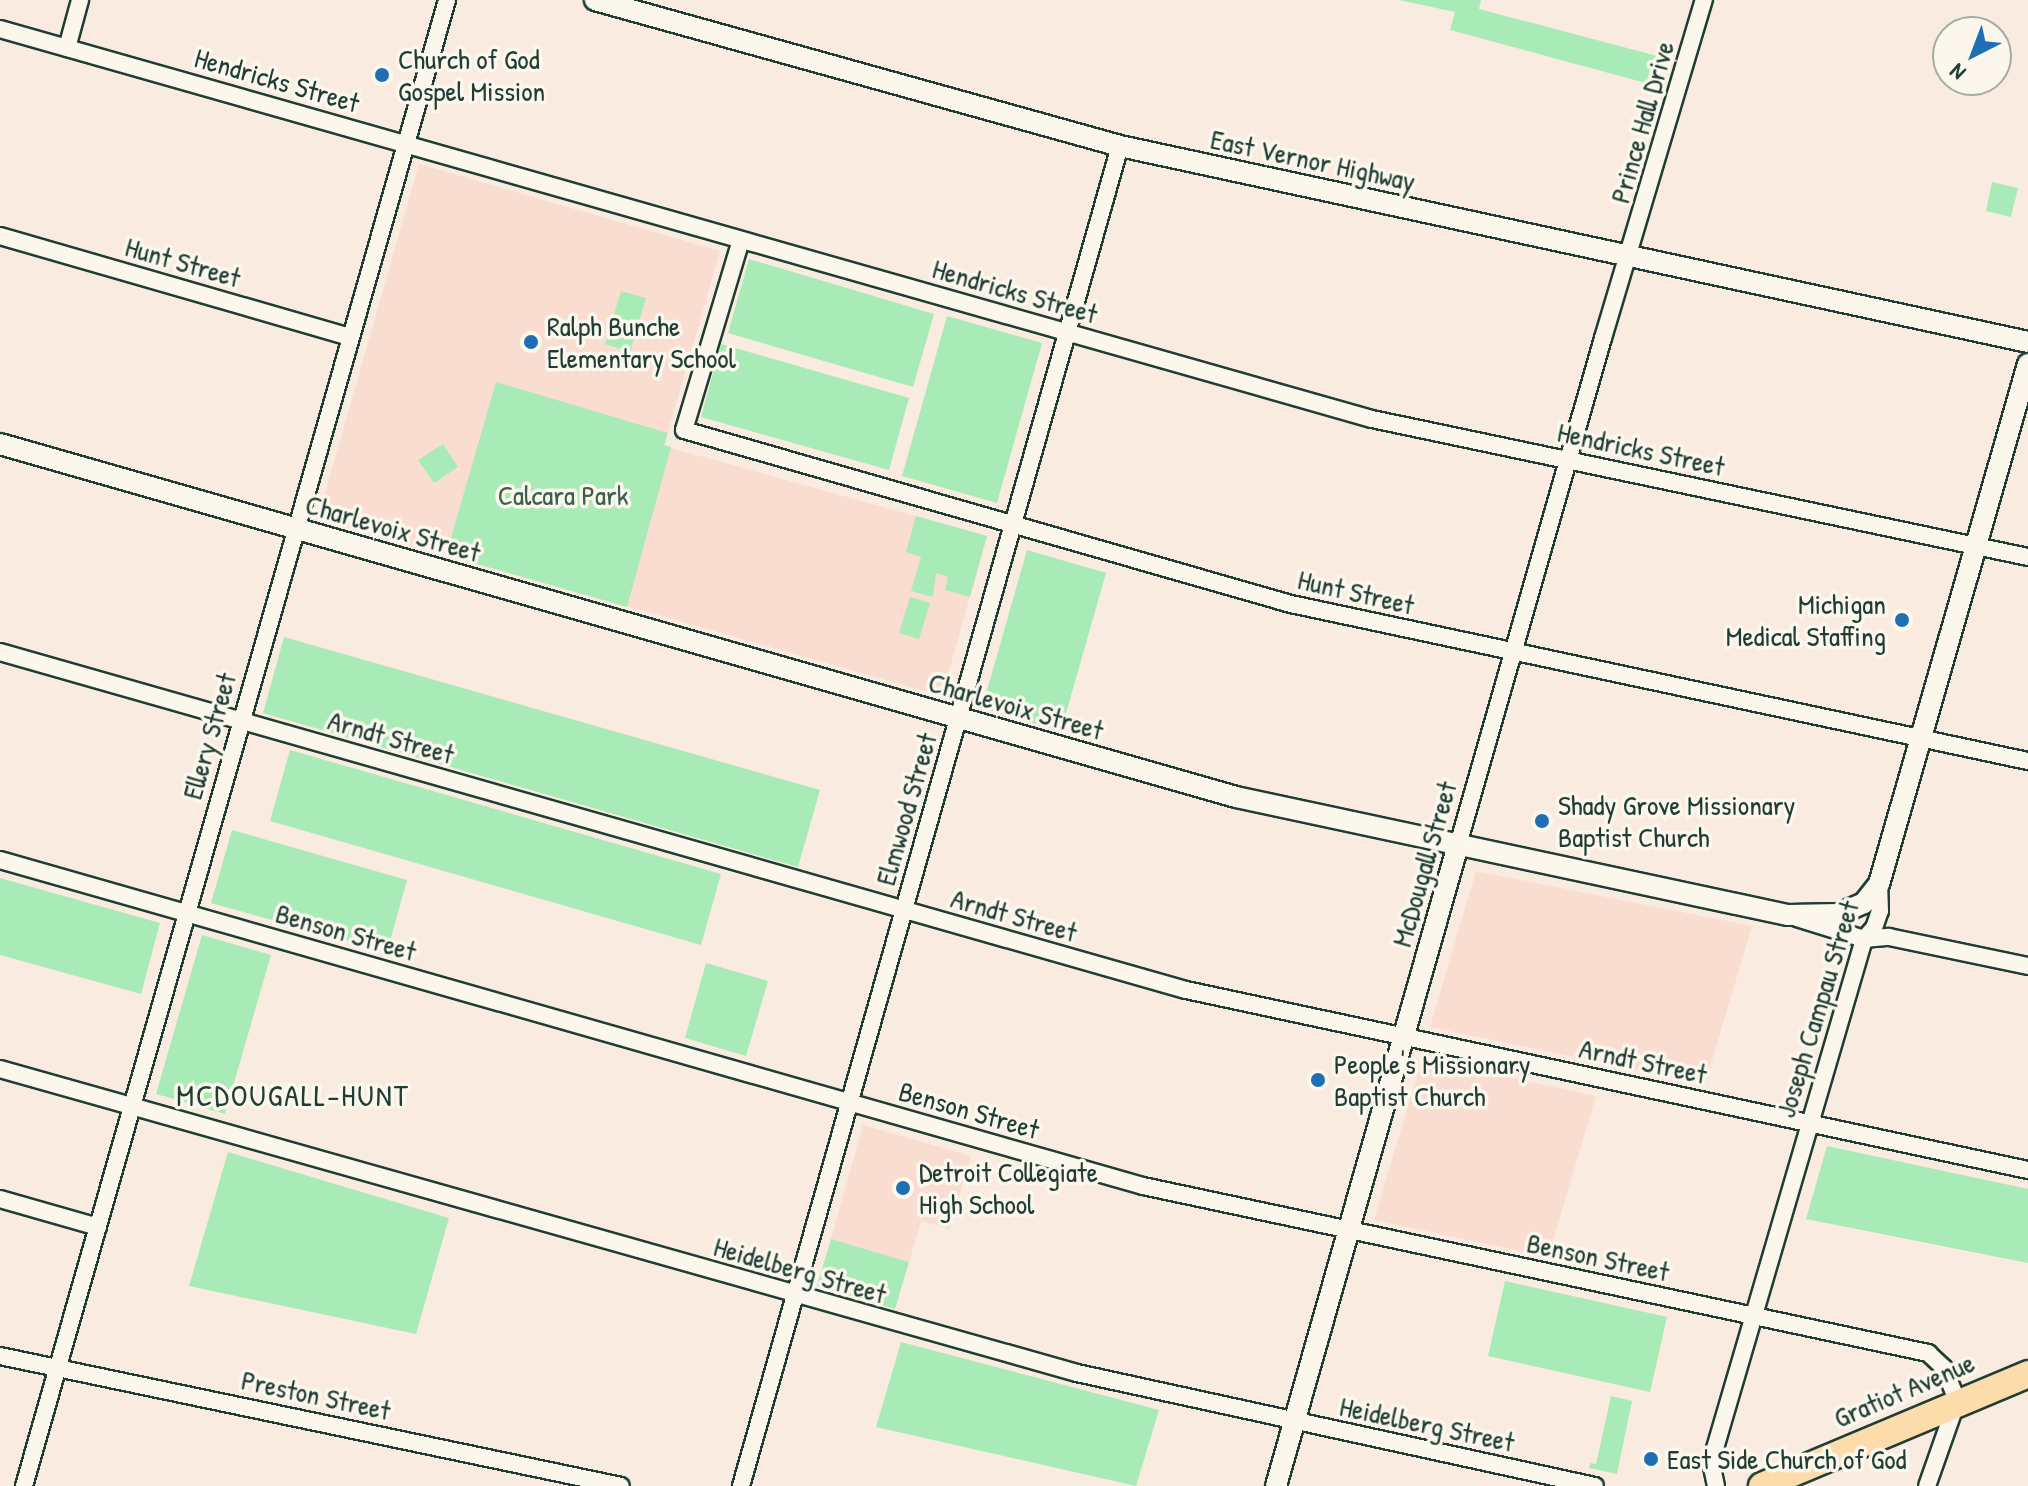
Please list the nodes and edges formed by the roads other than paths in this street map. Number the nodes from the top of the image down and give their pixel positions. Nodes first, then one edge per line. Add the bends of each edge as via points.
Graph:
1 (80, 0) edge
2 (447, 0) edge
3 (595, 0) edge
4 (1704, 0) edge
5 (0, 29) edge
6 (67, 48) junction
7 (406, 144) junction
8 (1120, 146) junction
9 (0, 236) edge
10 (741, 240) junction
11 (1628, 258) junction
12 (1069, 333) junction
13 (351, 337) junction
14 (2028, 342) edge
15 (2028, 364) edge
16 (0, 444) edge
17 (1568, 460) junction
18 (1014, 526) junction
19 (296, 530) junction
20 (1976, 546) junction
21 (2028, 557) edge
22 (0, 652) edge
23 (1513, 653) junction
24 (959, 719) junction
25 (241, 721) junction
26 (1921, 738) junction
27 (2028, 761) edge
28 (1458, 845) junction
29 (0, 860) edge
30 (1879, 884) junction
31 (904, 911) junction
32 (187, 914) junction
33 (1788, 915) junction
34 (1864, 939) junction
35 (2028, 966) edge
36 (1404, 1037) junction
37 (0, 1069) edge
38 (850, 1103) junction
39 (132, 1107) junction
40 (1811, 1124) junction
41 (2028, 1170) edge
42 (0, 1199) edge
43 (98, 1227) junction
44 (1349, 1230) junction
45 (795, 1296) junction
46 (1756, 1316) junction
47 (0, 1356) edge
48 (58, 1368) junction
49 (2028, 1374) edge
50 (1957, 1401) junction
51 (1294, 1423) junction
52 (24, 1486) edge
53 (621, 1486) edge
54 (741, 1486) edge
55 (1276, 1486) edge
56 (1595, 1486) edge
57 (1716, 1486) edge
58 (1762, 1486) edge
59 (1927, 1486) edge

1 - 6 street
2 - 7 street, Ellery Street
3 - 8 street, East Vernor Highway
4 - 11 street, Prince Hall Drive
5 - 6 street, Hendricks Street
6 - 7 street, Hendricks Street
7 - 10 street, Hendricks Street
7 - 13 street, Ellery Street
8 - 11 street, East Vernor Highway
8 - 12 street, Elmwood Street
9 - 13 street, Hunt Street
10 - 12 street, Hendricks Street
10 - 18 street, Hunt Street via 684,430
11 - 14 street, East Vernor Highway
11 - 17 street, McDougall Street
12 - 17 street, Hendricks Street via 1372,419
12 - 18 street, Elmwood Street
13 - 19 street, Ellery Street
15 - 20 street, Joseph Campau Street
16 - 19 street, Charlevoix Street
17 - 20 street, Hendricks Street
17 - 23 street, McDougall Street
18 - 23 street, Hunt Street via 1291,604
18 - 24 street, Elmwood Street
19 - 24 street, Charlevoix Street
19 - 25 street, Ellery Street
20 - 21 street, Hendricks Street
20 - 26 street, Joseph Campau Street
22 - 25 street, Arndt Street
23 - 26 street, Hunt Street
23 - 28 street, McDougall Street
24 - 28 street, Charlevoix Street via 1249,800
24 - 31 street, Elmwood Street
25 - 31 street, Arndt Street
25 - 32 street, Ellery Street
26 - 27 street, Hunt Street
26 - 30 street, Joseph Campau Street
28 - 33 street, Charlevoix Street
28 - 36 street, McDougall Street
29 - 32 street, Benson Street
30 - 33 street via 1849,912
30 - 34 street, Joseph Campau Street via 1880,911
31 - 36 street, Arndt Street via 1186,990
31 - 38 street, Elmwood Street
32 - 38 street, Benson Street
32 - 39 street, Ellery Street
33 - 34 street, Charlevoix Street
34 - 35 street, Charlevoix Street via 1889,937
34 - 40 street, Joseph Campau Street
36 - 40 street, Arndt Street
36 - 44 street, McDougall Street
37 - 39 street, Heidelberg Street
38 - 44 street, Benson Street via 1143,1186
38 - 45 street, Elmwood Street
39 - 43 street, Ellery Street
39 - 45 street, Heidelberg Street
40 - 41 street, Arndt Street
40 - 46 street, Joseph Campau Street
42 - 43 street
43 - 48 street, Ellery Street
44 - 46 street, Benson Street
44 - 51 street, McDougall Street
45 - 51 street, Heidelberg Street via 1077,1373
45 - 54 street, Elmwood Street
46 - 50 street, Benson Street via 1928,1353 1944,1368
46 - 57 street, Joseph Campau Street via 1711,1462
47 - 48 street, Preston Street
48 - 52 street, Ellery Street
48 - 53 street, Preston Street
49 - 50 main road, Gratiot Avenue
50 - 58 main road, Gratiot Avenue
50 - 59 street
51 - 55 street, McDougall Street
51 - 56 street, Heidelberg Street

